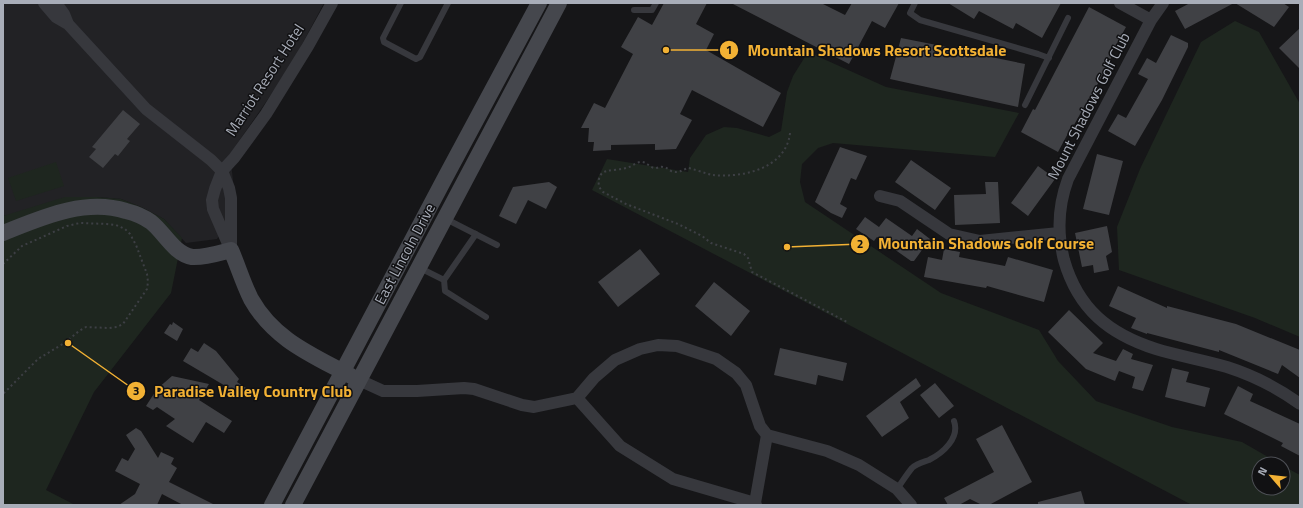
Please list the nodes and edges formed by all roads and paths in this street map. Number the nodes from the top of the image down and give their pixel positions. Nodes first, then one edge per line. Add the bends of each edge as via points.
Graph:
1 (44, 3) edge
2 (56, 3) edge
3 (332, 3) edge
4 (401, 3) edge
5 (448, 3) edge
6 (539, 3) edge
7 (559, 3) edge
8 (656, 3) edge
9 (915, 3) edge
10 (1120, 3) edge
11 (1163, 3) edge
12 (634, 10) dead end
13 (1068, 18) dead end
14 (1151, 20) junction
15 (68, 24) junction
16 (1049, 58) junction
17 (1025, 105) dead end
18 (790, 133) dead end
19 (222, 171) junction
20 (446, 176) junction
21 (462, 185) junction
22 (880, 196) dead end
23 (445, 218) junction
24 (3, 233) edge
25 (1059, 233) junction
26 (476, 234) junction
27 (497, 245) dead end
28 (231, 250) junction
29 (3, 264) edge
30 (418, 267) junction
31 (444, 280) junction
32 (486, 317) dead end
33 (846, 322) dead end
34 (343, 372) junction
35 (358, 380) junction
36 (3, 394) edge
37 (577, 398) junction
38 (1300, 404) edge
39 (954, 422) dead end
40 (767, 436) junction
41 (898, 489) junction
42 (755, 504) edge
43 (272, 505) edge
44 (293, 505) edge
45 (912, 505) edge

1 - 15 street via 56,17
2 - 15 street
3 - 19 street, Marriot Resort Hotel via 266,114
4 - 5 lane via 384,42 416,59
6 - 20 main road, East Lincoln Drive
7 - 21 main road, East Lincoln Drive
8 - 12 lane via 652,10
9 - 16 lane via 910,13 920,20
10 - 14 street
11 - 14 street, Mount Shadows Golf Club
13 - 16 lane
14 - 25 street, Mount Shadows Golf Club via 1068,179 1060,206
15 - 19 street via 146,109
16 - 17 lane
18 - 33 path via 789,142 781,155 770,164 755,170 713,175 688,168 678,172 662,166 652,168 640,162 627,168 605,172 599,180 599,187 603,192 626,204 678,224 711,243 744,254 748,258 752,272
19 - 28 street via 231,198
19 - 28 street, Marriot Resort Hotel via 212,200
20 - 21 main road
20 - 34 main road, East Lincoln Drive
21 - 23 main road, East Lincoln Drive
22 - 25 street via 900,201 949,234 980,240
23 - 26 lane
23 - 30 main road, East Lincoln Drive
24 - 28 main road via 74,209 102,207 126,210 150,222 176,248 189,256 203,257
25 - 38 street, Mount Shadows Golf Club via 1067,270 1076,289 1086,305 1107,326 1135,342 1227,367 1288,395
26 - 27 lane
26 - 31 lane
28 - 34 main road via 251,298 282,337
29 - 36 path via 22,246 66,226 80,223 107,224 120,227 130,234 142,260 148,282 147,289 122,324 109,328 86,327 79,331 38,359
30 - 31 lane
30 - 35 main road, East Lincoln Drive
31 - 32 lane via 445,291
34 - 35 main road
34 - 43 main road, East Lincoln Drive
35 - 37 street via 383,391 474,389 534,407
35 - 44 main road, East Lincoln Drive
37 - 40 street via 594,378 615,360 640,349 658,345 677,346 716,359 736,373 746,384 760,426
37 - 42 street via 620,446 673,479
39 - 41 lane via 957,428 949,445 940,454 912,468
40 - 41 street via 827,450
40 - 42 street
41 - 45 street

